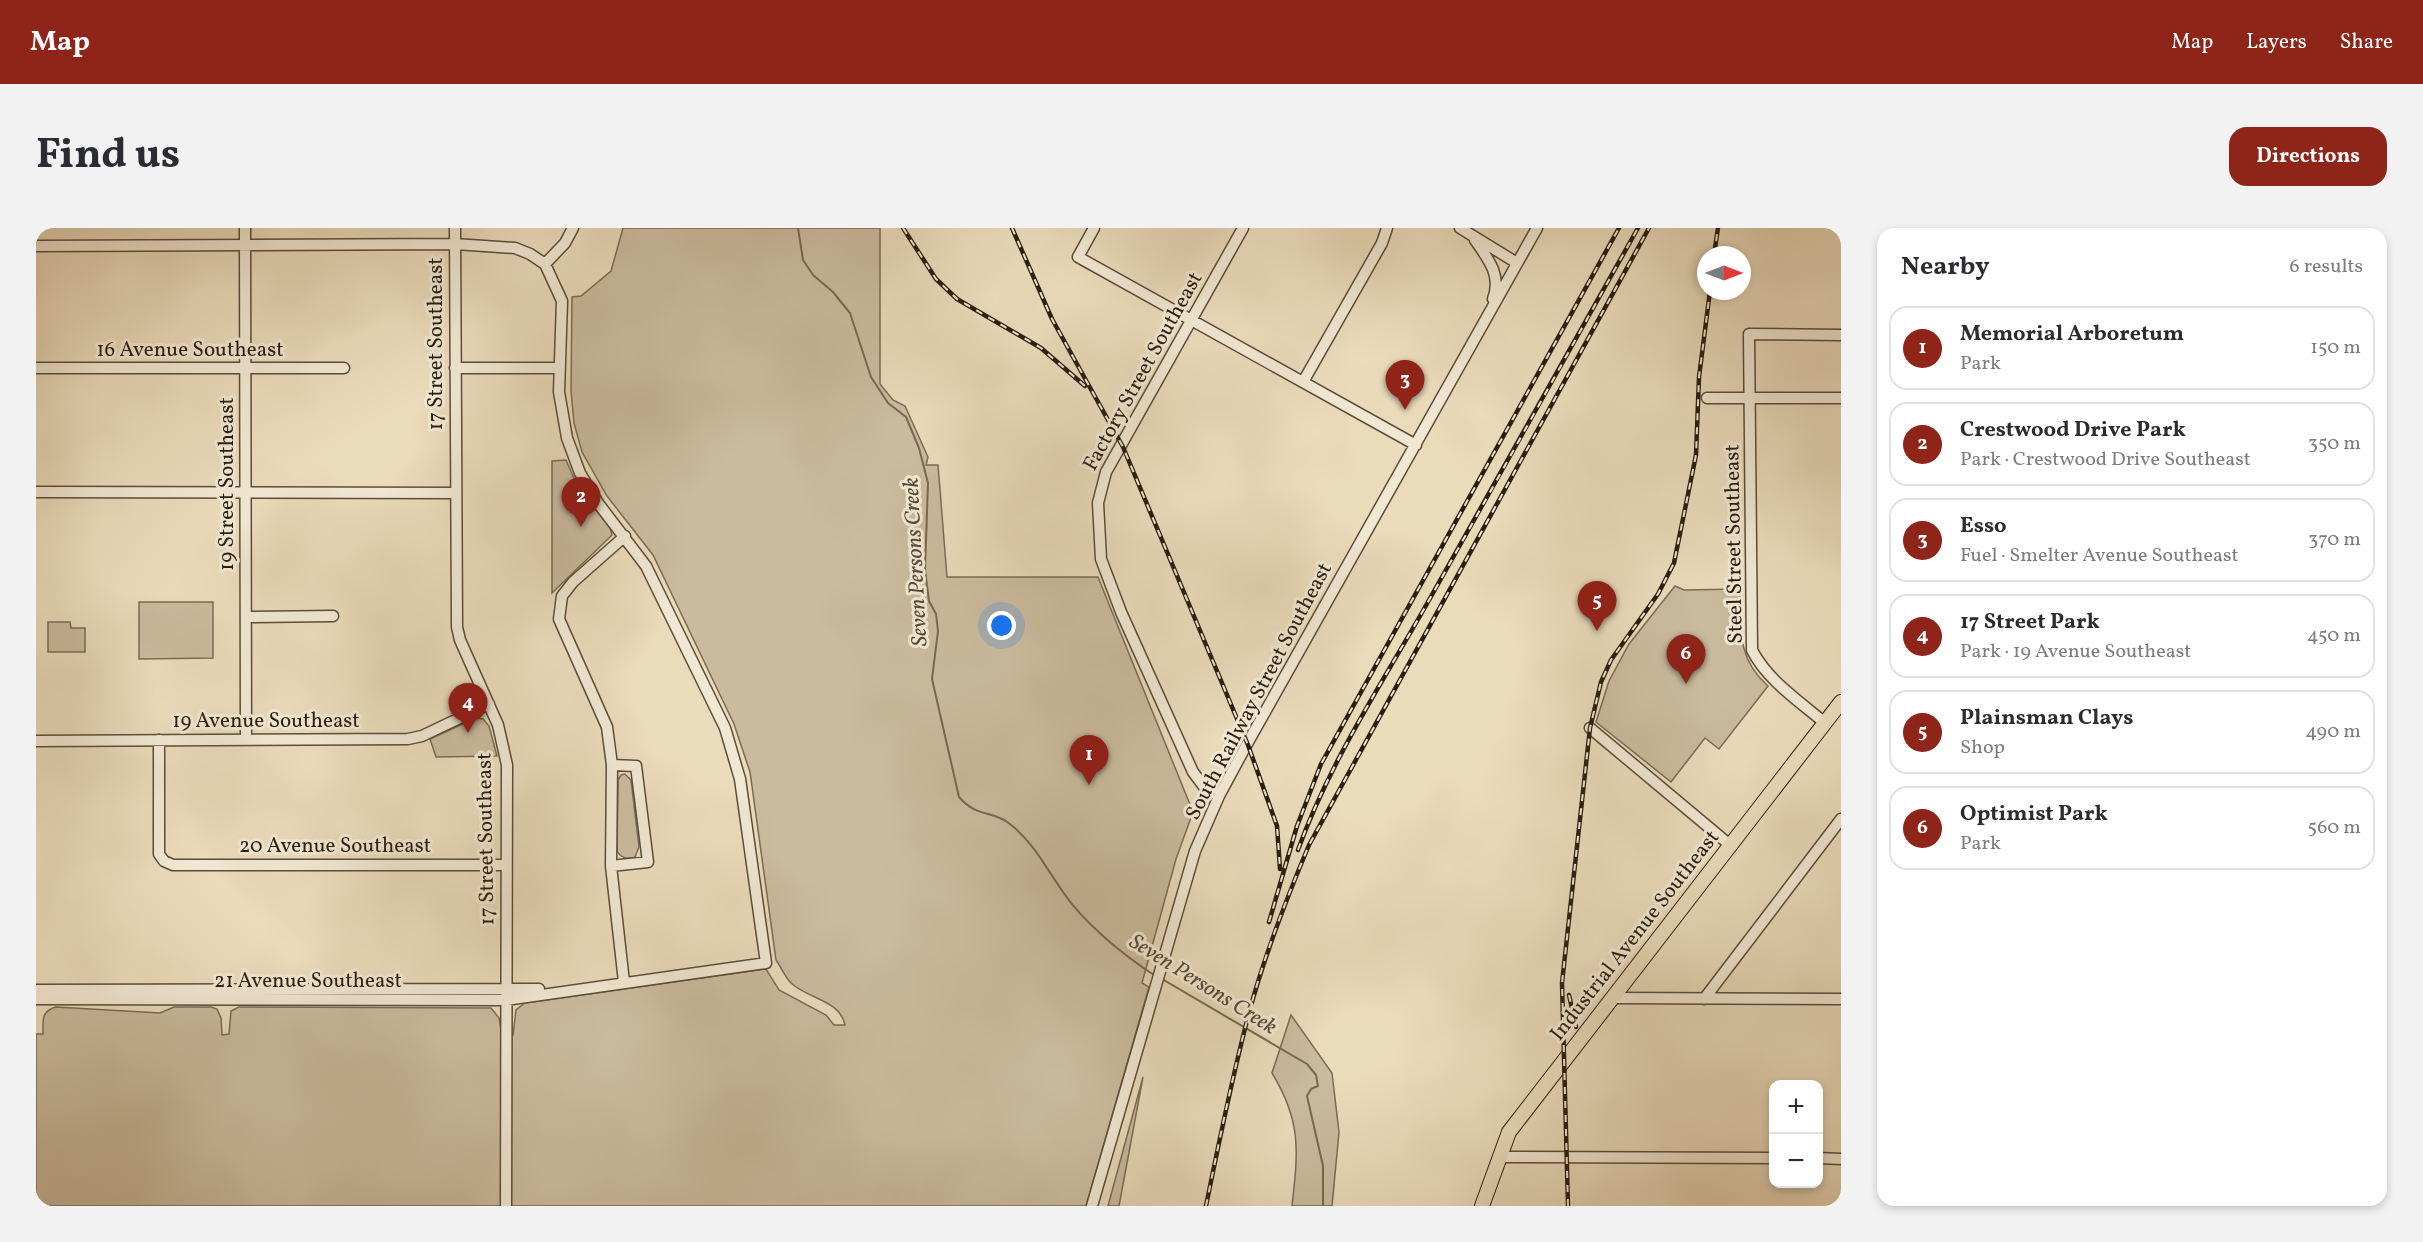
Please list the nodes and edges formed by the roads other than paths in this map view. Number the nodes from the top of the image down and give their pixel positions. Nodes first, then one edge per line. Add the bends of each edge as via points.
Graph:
1 (246, 228) edge
2 (455, 228) edge
3 (573, 228) edge
4 (1094, 228) edge
5 (1243, 228) edge
6 (1387, 228) edge
7 (1460, 228) edge
8 (1537, 228) edge
9 (1475, 240) junction
10 (246, 244) junction
11 (455, 244) junction
12 (36, 246) edge
13 (1517, 263) junction
14 (545, 264) junction
15 (1192, 320) junction
16 (1479, 332) junction
17 (1841, 335) edge
18 (36, 368) edge
19 (344, 368) dead end
20 (455, 368) junction
21 (559, 368) junction
22 (246, 369) junction
23 (1303, 382) junction
24 (1707, 398) dead end
25 (1750, 398) junction
26 (1841, 398) edge
27 (1416, 445) junction
28 (36, 492) edge
29 (246, 493) junction
30 (455, 493) junction
31 (625, 536) junction
32 (333, 616) dead end
33 (246, 617) junction
34 (1841, 702) edge
35 (489, 704) junction
36 (1825, 723) junction
37 (1590, 728) dead end
38 (159, 740) junction
39 (246, 740) junction
40 (36, 741) edge
41 (612, 765) junction
42 (1219, 796) junction
43 (1841, 819) edge
44 (1730, 845) junction
45 (507, 865) junction
46 (610, 866) junction
47 (624, 982) junction
48 (36, 990) edge
49 (506, 995) junction
50 (1612, 998) junction
51 (36, 999) edge
52 (1704, 999) junction
53 (1841, 999) edge
54 (1500, 1157) junction
55 (1769, 1158) edge
56 (1823, 1158) edge
57 (1841, 1159) edge
58 (506, 1206) edge
59 (1092, 1206) edge
60 (1482, 1206) edge

1 - 10 street, 19 Street Southeast
2 - 11 street, 17 Street Southeast
3 - 14 street
4 - 15 street via 1078,257
5 - 15 street, Factory Street Southeast
6 - 23 street
7 - 9 street
8 - 13 street, South Railway Street Southeast
9 - 13 street
9 - 16 street via 1497,279 1496,292
10 - 11 street
10 - 12 street
10 - 22 street, 19 Street Southeast
11 - 14 street via 514,248
11 - 20 street, 17 Street Southeast
13 - 16 street, South Railway Street Southeast
14 - 21 street via 562,301
15 - 23 street
15 - 42 street, Factory Street Southeast via 1106,472 1097,522 1105,572 1161,704 1197,779
16 - 27 street, South Railway Street Southeast
17 - 25 street, Steel Street Southeast via 1749,334
18 - 22 street, 16 Avenue Southeast
19 - 22 street, 16 Avenue Southeast
20 - 21 street
20 - 30 street, 17 Street Southeast
21 - 31 street via 558,393 573,455 598,503
22 - 29 street, 19 Street Southeast
23 - 27 street
24 - 25 street
25 - 26 street
25 - 36 street, Steel Street Southeast via 1752,650 1759,664 1776,681
27 - 42 street, South Railway Street Southeast
28 - 29 street
29 - 30 street
29 - 33 street, 19 Street Southeast
30 - 35 street, 17 Street Southeast via 457,627
31 - 41 street via 573,582 562,596 559,619 607,727
31 - 47 street, 21 Avenue Southeast via 646,566 725,728 740,779 766,963
32 - 33 street
33 - 39 street, 19 Street Southeast
34 - 36 main road, Industrial Avenue Southeast
35 - 39 street, 19 Avenue Southeast via 408,739
35 - 45 street, 17 Street Southeast via 504,743 507,765
36 - 44 main road, Industrial Avenue Southeast
37 - 44 street
38 - 39 street, 19 Avenue Southeast
38 - 40 street, 19 Avenue Southeast
38 - 45 street, 20 Avenue Southeast via 159,854 173,865
41 - 46 street
41 - 46 street via 636,766 648,862
42 - 59 street, South Railway Street Southeast via 1195,851
43 - 52 street
44 - 50 main road, Industrial Avenue Southeast
45 - 49 street, 17 Street Southeast
46 - 47 street
47 - 49 street, 21 Avenue Southeast
48 - 49 street, 21 Avenue Southeast
49 - 51 street, 21 Avenue Southeast
49 - 58 street, 17 Street Southeast
50 - 52 street
50 - 54 main road, Industrial Avenue Southeast via 1509,1132
52 - 53 street
54 - 55 street
54 - 60 main road, Industrial Avenue Southeast
56 - 57 street

